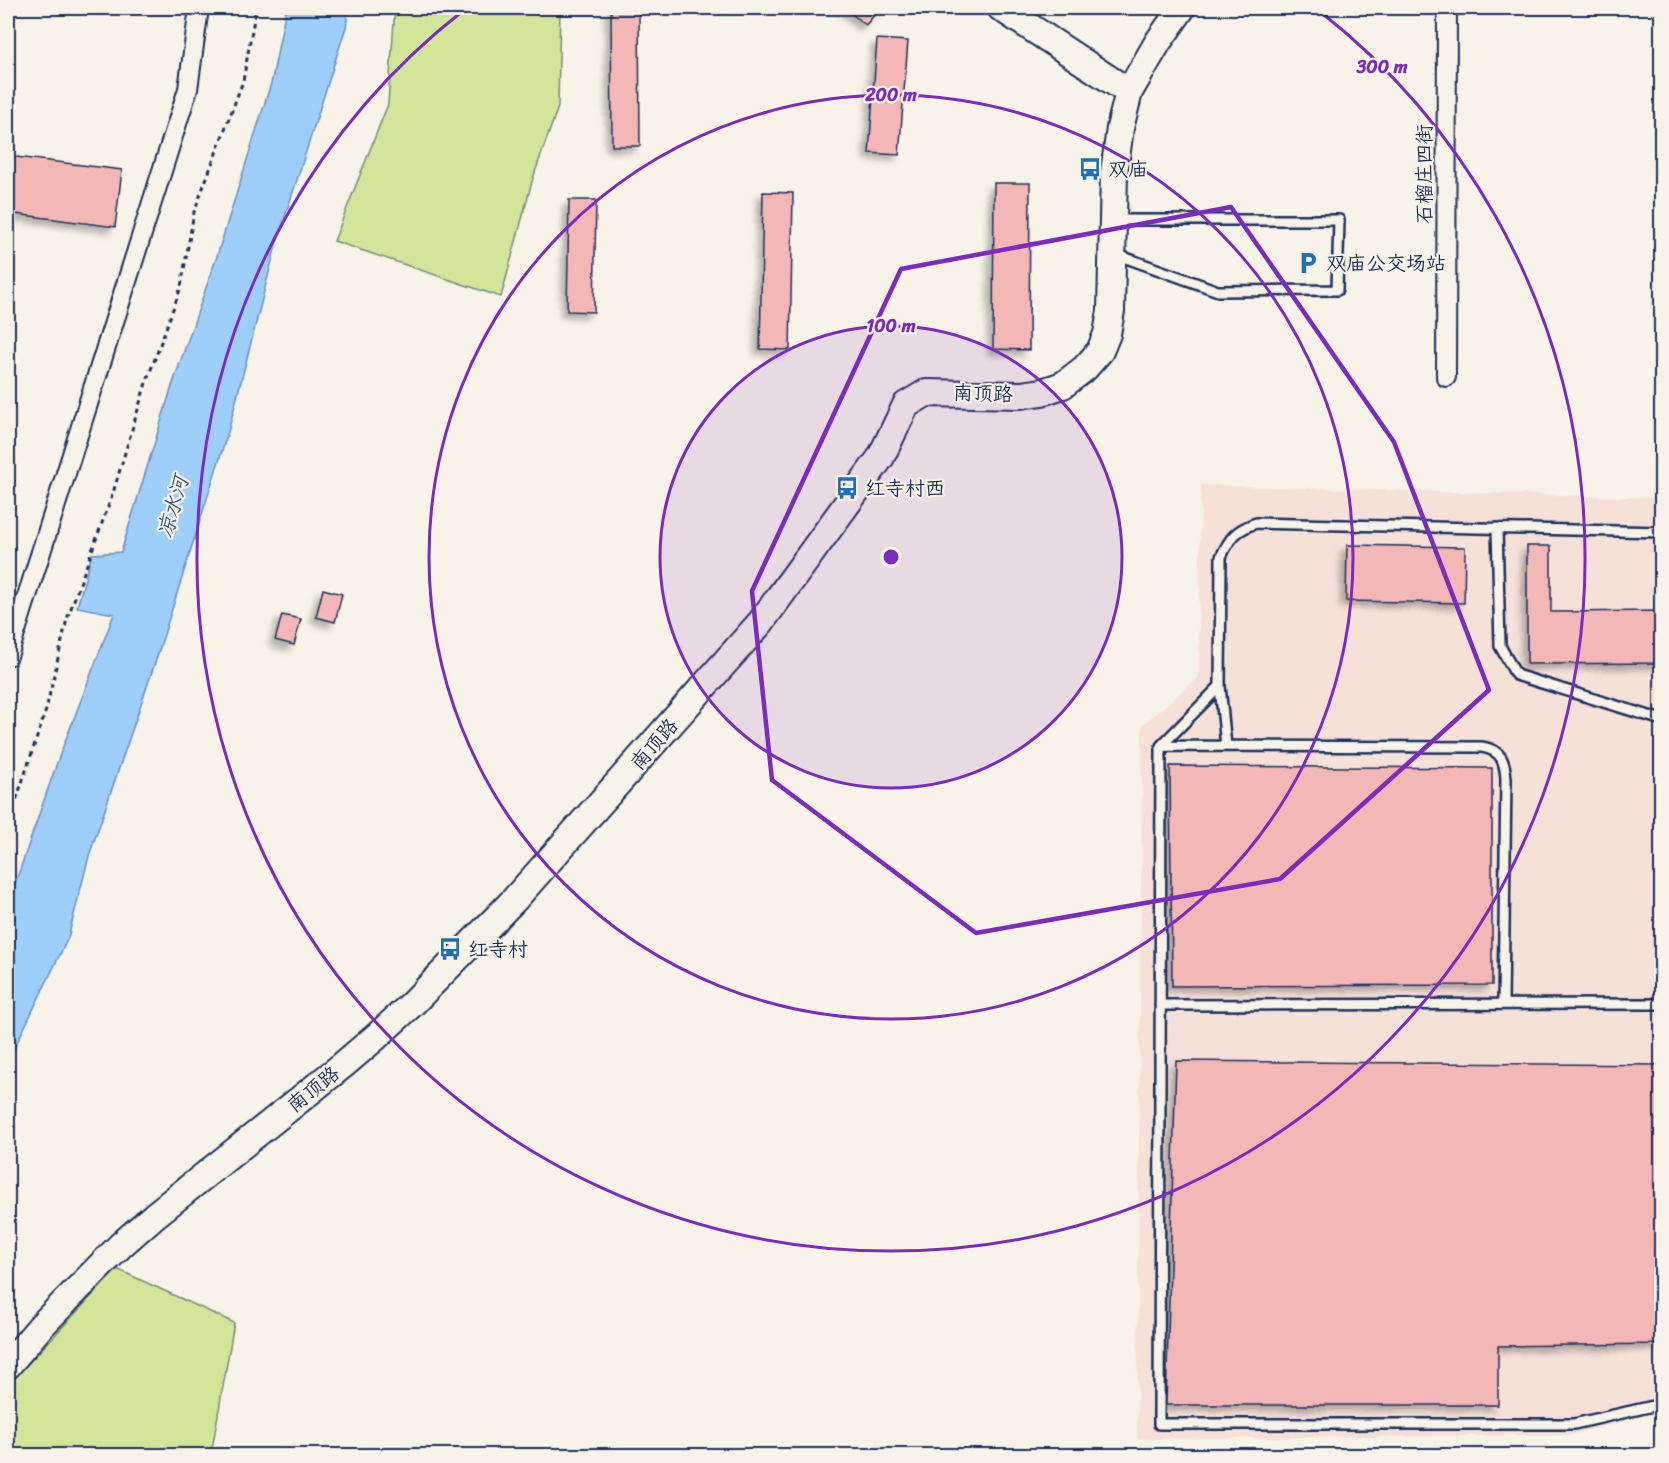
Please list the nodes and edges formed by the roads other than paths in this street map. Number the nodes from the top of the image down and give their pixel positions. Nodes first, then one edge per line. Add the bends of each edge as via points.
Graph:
1 (199, 8) edge
2 (1001, 8) edge
3 (1182, 8) edge
4 (1446, 8) edge
5 (1129, 92) junction
6 (1113, 220) junction
7 (1112, 253) junction
8 (1446, 377) dead end
9 (1497, 528) junction
10 (1662, 532) edge
11 (8, 656) edge
12 (1220, 686) junction
13 (1662, 720) edge
14 (1161, 746) junction
15 (1226, 746) junction
16 (1503, 1004) junction
17 (1662, 1004) edge
18 (1160, 1005) junction
19 (8, 1365) edge
20 (1662, 1404) edge

1 - 11 street via 188,89
2 - 5 street
3 - 5 street, 南顶路
4 - 8 street, 石榴庄四街
5 - 6 street, 南顶路 via 1116,157
6 - 7 street, 南顶路
6 - 7 lane via 1339,220 1337,290 1218,291
7 - 19 street, 南顶路 via 1107,334 1100,351 1085,368 1063,384 1042,392 926,393 906,405 881,457 761,622 514,900 377,1036 121,1245
9 - 10 lane
9 - 12 lane via 1256,524 1241,529 1228,541 1221,557
9 - 13 lane via 1500,646 1516,675
12 - 14 lane
12 - 15 lane
14 - 15 lane
14 - 18 lane
15 - 16 lane via 1482,747 1497,752 1504,760 1506,779
16 - 17 lane
16 - 18 lane
18 - 20 lane via 1159,1424 1574,1424

